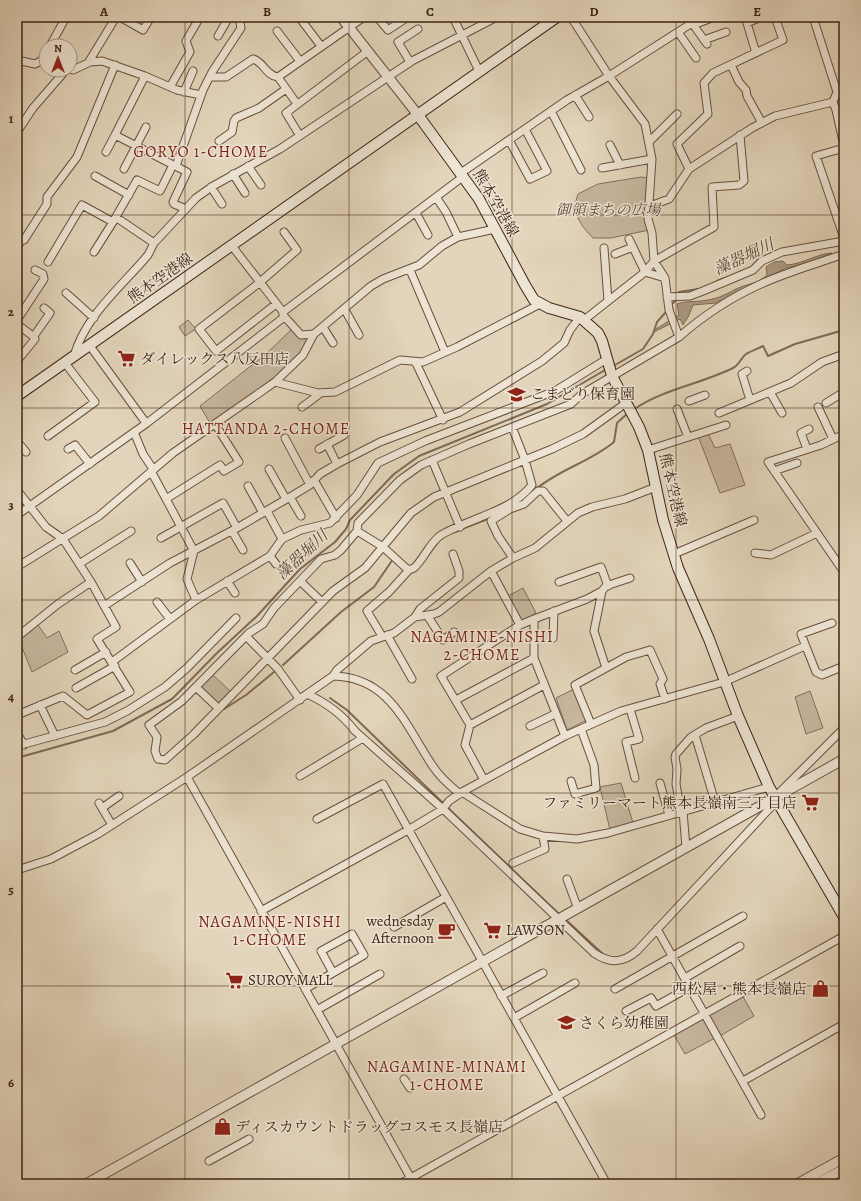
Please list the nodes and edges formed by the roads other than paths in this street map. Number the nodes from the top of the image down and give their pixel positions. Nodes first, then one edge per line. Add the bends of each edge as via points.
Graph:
1 (66, 17) edge
2 (116, 17) edge
3 (120, 17) edge
4 (151, 17) edge
5 (200, 17) edge
6 (230, 17) edge
7 (299, 17) edge
8 (341, 17) edge
9 (364, 17) edge
10 (377, 17) edge
11 (408, 17) edge
12 (453, 17) edge
13 (497, 17) edge
14 (557, 17) edge
15 (571, 17) edge
16 (714, 17) edge
17 (761, 17) edge
18 (775, 17) edge
19 (813, 17) edge
20 (240, 20) edge
21 (692, 21) edge
22 (349, 27) junction
23 (418, 29) dead end
24 (277, 30) dead end
25 (678, 32) junction
26 (726, 32) dead end
27 (462, 34) junction
28 (218, 36) dead end
29 (54, 38) edge
30 (321, 46) junction
31 (368, 51) junction
32 (756, 53) junction
33 (696, 58) dead end
34 (300, 61) junction
35 (38, 62) edge
36 (410, 62) junction
37 (88, 63) junction
38 (17, 64) edge
39 (115, 65) junction
40 (731, 65) junction
41 (78, 68) edge
42 (192, 71) dead end
43 (480, 71) junction
44 (145, 76) junction
45 (388, 76) junction
46 (609, 76) junction
47 (210, 77) junction
48 (278, 77) junction
49 (59, 78) edge
50 (170, 87) junction
51 (286, 89) junction
52 (184, 92) junction
53 (201, 94) junction
54 (576, 95) junction
55 (833, 102) junction
56 (297, 104) junction
57 (844, 109) edge
58 (836, 110) junction
59 (551, 111) junction
60 (677, 114) dead end
61 (418, 115) junction
62 (589, 117) dead end
63 (762, 123) junction
64 (146, 127) dead end
65 (525, 129) junction
66 (17, 132) edge
67 (115, 135) junction
68 (740, 135) junction
69 (300, 136) junction
70 (509, 140) junction
71 (219, 141) dead end
72 (649, 142) junction
73 (609, 145) dead end
74 (136, 146) junction
75 (844, 147) edge
76 (106, 152) dead end
77 (652, 160) junction
78 (620, 165) junction
79 (174, 166) junction
80 (248, 166) junction
81 (602, 168) dead end
82 (124, 169) dead end
83 (689, 169) junction
84 (581, 170) dead end
85 (233, 174) junction
86 (463, 174) junction
87 (95, 176) dead end
88 (261, 185) dead end
89 (211, 187) junction
90 (245, 192) dead end
91 (129, 194) junction
92 (436, 197) junction
93 (222, 204) dead end
94 (650, 206) junction
95 (186, 209) junction
96 (416, 212) junction
97 (115, 220) junction
98 (495, 229) junction
99 (284, 232) dead end
100 (428, 235) dead end
101 (458, 237) junction
102 (629, 238) dead end
103 (844, 238) edge
104 (844, 241) edge
105 (154, 243) junction
106 (232, 246) junction
107 (17, 247) edge
108 (633, 247) junction
109 (604, 248) dead end
110 (94, 252) dead end
111 (616, 254) dead end
112 (844, 254) edge
113 (654, 261) junction
114 (48, 262) dead end
115 (35, 270) dead end
116 (410, 270) junction
117 (645, 272) junction
118 (665, 278) junction
119 (259, 283) junction
120 (66, 293) dead end
121 (667, 297) junction
122 (608, 301) junction
123 (276, 304) junction
124 (540, 304) junction
125 (44, 308) dead end
126 (345, 310) junction
127 (284, 314) junction
128 (94, 318) junction
129 (582, 319) junction
130 (17, 320) edge
131 (17, 324) edge
132 (323, 327) junction
133 (314, 334) junction
134 (359, 335) dead end
135 (34, 336) junction
136 (679, 337) junction
137 (333, 343) dead end
138 (90, 346) junction
139 (445, 352) junction
140 (844, 354) edge
141 (74, 357) junction
142 (17, 361) edge
143 (602, 362) dead end
144 (65, 363) junction
145 (416, 363) junction
146 (747, 371) dead end
147 (612, 376) junction
148 (275, 382) junction
149 (770, 392) junction
150 (844, 392) edge
151 (321, 393) junction
152 (705, 395) dead end
153 (17, 396) edge
154 (750, 400) junction
155 (689, 401) dead end
156 (826, 403) dead end
157 (302, 407) dead end
158 (629, 408) junction
159 (818, 408) dead end
160 (677, 409) dead end
161 (719, 413) dead end
162 (782, 413) dead end
163 (443, 420) junction
164 (146, 423) junction
165 (215, 424) junction
166 (726, 425) dead end
167 (512, 427) junction
168 (809, 429) dead end
169 (134, 432) junction
170 (844, 434) edge
171 (344, 435) dead end
172 (48, 436) dead end
173 (688, 437) junction
174 (285, 438) dead end
175 (833, 439) junction
176 (17, 441) edge
177 (326, 444) junction
178 (68, 449) dead end
179 (319, 449) dead end
180 (648, 450) junction
181 (807, 450) junction
182 (26, 452) dead end
183 (432, 460) junction
184 (525, 460) junction
185 (797, 463) dead end
186 (90, 464) junction
187 (337, 464) junction
188 (269, 469) dead end
189 (152, 470) junction
190 (774, 471) junction
191 (312, 482) junction
192 (248, 486) dead end
193 (656, 487) junction
194 (17, 490) edge
195 (446, 492) junction
196 (288, 498) junction
197 (166, 499) junction
198 (30, 506) junction
199 (265, 512) junction
200 (17, 515) edge
201 (301, 516) dead end
202 (336, 518) junction
203 (754, 520) dead end
204 (567, 521) junction
205 (182, 527) junction
206 (460, 527) junction
207 (235, 529) junction
208 (357, 530) junction
209 (131, 531) dead end
210 (817, 533) junction
211 (162, 538) dead end
212 (63, 539) junction
213 (282, 539) junction
214 (383, 547) junction
215 (243, 550) dead end
216 (194, 551) junction
217 (755, 553) dead end
218 (453, 554) dead end
219 (674, 554) junction
220 (270, 556) junction
221 (512, 558) junction
222 (130, 563) dead end
223 (79, 564) junction
224 (276, 564) dead end
225 (17, 566) edge
226 (409, 570) junction
227 (492, 571) junction
228 (844, 572) edge
229 (630, 578) dead end
230 (228, 581) junction
231 (300, 581) junction
232 (91, 582) junction
233 (142, 582) junction
234 (559, 582) dead end
235 (608, 586) junction
236 (602, 591) junction
237 (235, 593) dead end
238 (196, 600) junction
239 (157, 602) dead end
240 (322, 602) junction
241 (104, 606) junction
242 (554, 611) junction
243 (427, 615) junction
244 (415, 617) junction
245 (236, 618) dead end
246 (170, 619) junction
247 (534, 619) junction
248 (832, 623) dead end
249 (520, 625) junction
250 (454, 632) dead end
251 (246, 636) junction
252 (384, 636) junction
253 (17, 637) edge
254 (554, 638) dead end
255 (805, 646) junction
256 (106, 652) junction
257 (267, 658) junction
258 (534, 658) junction
259 (113, 664) junction
260 (844, 666) edge
261 (606, 668) junction
262 (75, 670) dead end
263 (333, 676) junction
264 (412, 679) dead end
265 (724, 682) junction
266 (544, 685) junction
267 (196, 687) junction
268 (76, 688) dead end
269 (307, 694) junction
270 (665, 699) junction
271 (300, 700) junction
272 (456, 700) junction
273 (40, 705) junction
274 (218, 708) junction
275 (630, 709) junction
276 (555, 714) junction
277 (17, 715) edge
278 (738, 716) junction
279 (591, 724) junction
280 (470, 725) junction
281 (530, 726) dead end
282 (844, 728) edge
283 (581, 729) junction
284 (17, 733) edge
285 (695, 735) junction
286 (55, 736) junction
287 (564, 736) junction
288 (363, 738) junction
289 (20, 745) edge
290 (844, 759) edge
291 (300, 776) dead end
292 (187, 778) junction
293 (635, 778) dead end
294 (484, 780) junction
295 (570, 780) dead end
296 (660, 783) dead end
297 (769, 786) junction
298 (461, 793) junction
299 (119, 796) dead end
300 (775, 797) junction
301 (715, 802) junction
302 (443, 809) junction
303 (682, 812) junction
304 (669, 815) junction
305 (317, 819) dead end
306 (112, 825) junction
307 (408, 830) junction
308 (543, 836) junction
309 (686, 848) junction
310 (513, 863) dead end
311 (17, 870) edge
312 (568, 878) dead end
313 (446, 897) junction
314 (578, 909) junction
315 (261, 911) junction
316 (743, 916) dead end
317 (844, 916) edge
318 (558, 920) junction
319 (394, 927) dead end
320 (657, 929) junction
321 (844, 936) edge
322 (740, 946) dead end
323 (672, 957) junction
324 (482, 962) junction
325 (333, 973) junction
326 (543, 973) dead end
327 (380, 974) dead end
328 (684, 978) junction
329 (575, 983) dead end
330 (690, 987) junction
331 (305, 989) junction
332 (615, 989) dead end
333 (501, 996) junction
334 (316, 1010) junction
335 (626, 1011) dead end
336 (705, 1014) junction
337 (514, 1018) junction
338 (844, 1024) edge
339 (336, 1045) junction
340 (404, 1079) dead end
341 (743, 1081) junction
342 (410, 1088) dead end
343 (558, 1096) junction
344 (761, 1115) dead end
345 (249, 1139) dead end
346 (844, 1158) edge
347 (209, 1162) dead end
348 (844, 1169) edge
349 (412, 1181) edge
350 (86, 1184) edge
351 (400, 1184) edge
352 (607, 1184) edge
353 (798, 1184) edge
354 (816, 1184) edge

1 - 29 street
2 - 37 street
3 - 4 street via 143,30
5 - 50 street via 186,42 190,52
6 - 20 street
6 - 28 street
7 - 30 street
8 - 22 street
9 - 22 street
10 - 11 street via 388,30
12 - 27 street
13 - 27 street
14 - 43 main road, 熊本空港線
15 - 46 street
16 - 21 street via 696,24
17 - 32 street via 747,23
18 - 32 street via 783,40
19 - 55 street via 837,92
20 - 47 street via 241,28
21 - 25 street
21 - 26 street via 706,42
22 - 30 street
22 - 31 street
23 - 36 street via 398,42
24 - 34 street
25 - 33 street
25 - 46 street
27 - 36 street
27 - 43 street
30 - 34 street
31 - 45 street
31 - 56 street
32 - 40 street
34 - 48 street
35 - 38 street via 21,61
36 - 45 street
37 - 39 street via 102,62
37 - 41 street
39 - 44 street
39 - 107 street via 77,157 47,198 47,204
40 - 63 street
40 - 83 street via 713,73 704,84 708,114 677,144
42 - 52 street
43 - 61 main road, 熊本空港線
44 - 50 street
44 - 67 street
45 - 61 street
45 - 69 street
46 - 54 street
46 - 72 street via 644,120
47 - 48 street via 226,77 253,58 272,76
47 - 53 street
48 - 51 street
49 - 66 street via 33,108
50 - 52 street
51 - 56 street
51 - 71 street via 258,108 236,118 232,132
52 - 53 street
53 - 79 street
54 - 59 street
54 - 62 street
55 - 58 street
55 - 63 street via 775,116
56 - 69 street via 285,114
57 - 58 street
58 - 75 street
59 - 65 street
59 - 84 street
60 - 72 street
61 - 86 main road, 熊本空港線
61 - 106 main road, 熊本空港線
63 - 68 street
64 - 74 street
65 - 70 street
65 - 70 street via 546,171 530,179
67 - 74 street
67 - 76 street
68 - 83 street
68 - 113 street via 744,181 739,185 712,186 714,227
69 - 80 street
70 - 86 street
72 - 77 street
73 - 78 street
74 - 79 street
74 - 82 street
75 - 103 street via 816,156
77 - 78 street
77 - 94 street
78 - 81 street
79 - 91 street via 160,191 137,180
79 - 95 street via 187,172 173,203
80 - 85 street
80 - 88 street
83 - 94 street via 669,199
85 - 89 street
85 - 90 street
86 - 92 street
86 - 98 main road, 熊本空港線
87 - 91 street
89 - 93 street
89 - 95 street
91 - 97 street
92 - 96 street
92 - 101 street
94 - 113 street via 648,220 652,233
95 - 105 street
96 - 100 street
96 - 127 street
97 - 105 street
97 - 110 street
97 - 114 street via 82,205
98 - 101 street
98 - 124 main road, 熊本空港線 via 534,300
99 - 119 street via 297,250
101 - 116 street
102 - 108 street
104 - 121 street via 782,252 762,261 753,270 703,291 690,296
105 - 128 street via 148,255
106 - 119 street
106 - 138 main road, 熊本空港線
108 - 111 street
108 - 117 street
109 - 122 street
112 - 136 street via 757,286 691,326
113 - 117 street
113 - 118 street
115 - 130 street via 43,274 44,280
116 - 126 street via 380,280
116 - 139 street
117 - 118 street
117 - 122 street
118 - 121 street
119 - 123 street
119 - 123 street via 199,329 216,351
120 - 128 street
121 - 136 street
122 - 129 street
123 - 127 street
124 - 129 main road, 熊本空港線
124 - 139 street
125 - 135 street via 50,313
126 - 132 street
126 - 134 street
127 - 133 street via 301,335
127 - 164 street via 212,374
128 - 141 street via 78,341
129 - 147 main road, 熊本空港線 via 598,333
129 - 163 street via 570,330 564,343 542,361
131 - 135 street
132 - 133 street
132 - 137 street
133 - 148 street via 303,355
135 - 142 street via 34,342
136 - 147 street
138 - 141 main road, 熊本空港線
138 - 164 street
139 - 145 street
140 - 149 street via 822,362 791,383
141 - 144 main road, 熊本空港線
143 - 202 street via 555,391 423,442 380,462 371,471 357,495
144 - 153 main road, 熊本空港線
144 - 172 street via 95,402
145 - 151 street via 400,360 341,391
145 - 163 street
146 - 154 street via 742,374
147 - 158 main road, 熊本空港線
147 - 167 street via 582,394 571,404
148 - 151 street
148 - 165 street
149 - 154 street
149 - 162 street
150 - 156 street
151 - 157 street
152 - 155 street
154 - 161 street
158 - 180 main road, 熊本空港線
158 - 184 street via 583,434
159 - 175 street
160 - 173 street
163 - 187 street via 380,442
164 - 169 street
165 - 189 street
165 - 197 street via 238,462 224,471 220,465
166 - 173 street
167 - 183 street
167 - 184 street
168 - 181 street via 801,433
169 - 186 street
169 - 189 street
170 - 175 street
171 - 177 street
173 - 180 street
174 - 191 street
175 - 181 street
176 - 182 street
177 - 179 street
177 - 187 street
178 - 186 street via 75,445
180 - 193 main road, 熊本空港線
181 - 190 street via 768,462
183 - 195 street
183 - 208 street via 400,480 360,521
184 - 195 street
184 - 206 street via 533,483 530,488 486,516
185 - 190 street
186 - 198 street
187 - 191 street
188 - 196 street
189 - 197 street
189 - 212 street via 99,516
190 - 210 street
191 - 196 street
191 - 202 street
192 - 199 street
193 - 204 street via 625,499 592,507
193 - 219 main road, 熊本空港線
194 - 198 street
195 - 206 street
195 - 214 street via 416,508
196 - 199 street
196 - 201 street
197 - 205 street
198 - 200 street
198 - 212 street via 46,527
199 - 207 street
199 - 213 street
202 - 213 street via 330,523 301,530
203 - 219 street
204 - 221 street via 555,534 535,548
204 - 221 street via 544,491 538,491 524,504 510,509 492,521
205 - 207 street via 223,504
205 - 211 street
205 - 216 street
206 - 226 street via 439,537 419,564
207 - 215 street
207 - 216 street
208 - 214 street
208 - 231 street via 338,553 321,559
209 - 223 street
210 - 217 street via 771,555
210 - 228 street
212 - 223 street
212 - 225 street
213 - 220 street
214 - 226 street
214 - 240 street via 365,568 336,588
216 - 233 street
216 - 238 street via 187,579
218 - 244 street via 459,578 420,609
219 - 265 main road, 熊本空港線
220 - 224 street
220 - 230 street
221 - 227 street
222 - 233 street
223 - 232 street
226 - 252 street via 367,611
227 - 243 street via 439,612
227 - 249 street
229 - 235 street
230 - 237 street
230 - 238 street
231 - 240 street
231 - 251 street via 274,608 265,622
232 - 241 street
232 - 253 street via 58,604
233 - 241 street
234 - 235 street via 601,567
235 - 236 street
236 - 242 street
236 - 261 street via 594,631
238 - 246 street
239 - 246 street
240 - 257 street
241 - 256 street via 116,627 97,639
242 - 247 street
242 - 254 street
243 - 244 street
243 - 250 street via 443,640
244 - 252 street via 394,633
245 - 286 street via 165,687 105,722
246 - 259 street
247 - 249 street
247 - 258 street
248 - 255 street via 801,634
249 - 272 street via 442,676
251 - 257 street
251 - 267 street
252 - 263 street via 371,641
252 - 264 street
255 - 260 street via 819,674
255 - 265 street
256 - 259 street
256 - 262 street
257 - 271 street
257 - 274 street
258 - 266 street
258 - 272 street
259 - 268 street
259 - 273 street via 130,692 86,715 63,696
261 - 270 street via 650,650 663,679 660,684
261 - 279 street via 576,686
263 - 269 street
263 - 298 street via 366,683 388,698 405,719 432,766
265 - 270 street
265 - 278 main road, 熊本空港線
266 - 276 street
266 - 280 street
267 - 274 street
267 - 274 street via 182,701 149,725 157,737 155,751 158,759 165,760
269 - 271 street
269 - 288 street via 330,706
270 - 275 street
271 - 292 street
272 - 280 street
273 - 277 street
273 - 286 street
275 - 279 street
275 - 293 street via 639,739 626,742
276 - 281 street
276 - 287 street
278 - 285 street
278 - 297 main road, 熊本空港線
279 - 283 street
280 - 294 street via 464,745
282 - 300 street
283 - 287 street
283 - 295 street via 594,765 596,788 575,794
284 - 289 street
285 - 301 street
285 - 303 street via 686,740 675,757 678,769 677,791
286 - 289 street
287 - 294 street
288 - 291 street
288 - 302 street
290 - 300 street
292 - 306 street
292 - 315 street
294 - 298 street
296 - 304 street
297 - 300 main road, 熊本空港線
297 - 301 street
298 - 302 street
298 - 308 street via 520,829
299 - 306 street via 101,805
300 - 309 street
300 - 317 main road, 熊本空港線
300 - 320 street via 771,806
301 - 303 street
302 - 307 street
302 - 318 street
303 - 304 street
303 - 309 street
304 - 308 street via 587,838
305 - 307 street via 383,784
306 - 311 street via 51,859
307 - 313 street
307 - 315 street
308 - 310 street via 545,849
309 - 314 street
312 - 314 street
313 - 319 street
313 - 324 street
314 - 318 street
315 - 331 street
316 - 323 street
318 - 320 street via 602,959 615,962 630,957
318 - 324 street
320 - 323 street
321 - 336 street
322 - 328 street
323 - 328 street
323 - 332 street
324 - 333 street
324 - 339 street
325 - 325 street via 364,955 352,934 321,951
325 - 331 street
326 - 333 street
327 - 334 street
328 - 330 street
329 - 337 street
330 - 335 street via 656,1006 651,998
330 - 336 street
331 - 334 street
333 - 337 street
334 - 339 street
336 - 341 street
336 - 343 street
337 - 343 street
338 - 341 street
339 - 349 street
339 - 350 street
340 - 342 street
341 - 344 street
343 - 349 street
343 - 352 street
345 - 347 street
346 - 353 street
348 - 354 street
349 - 351 street

